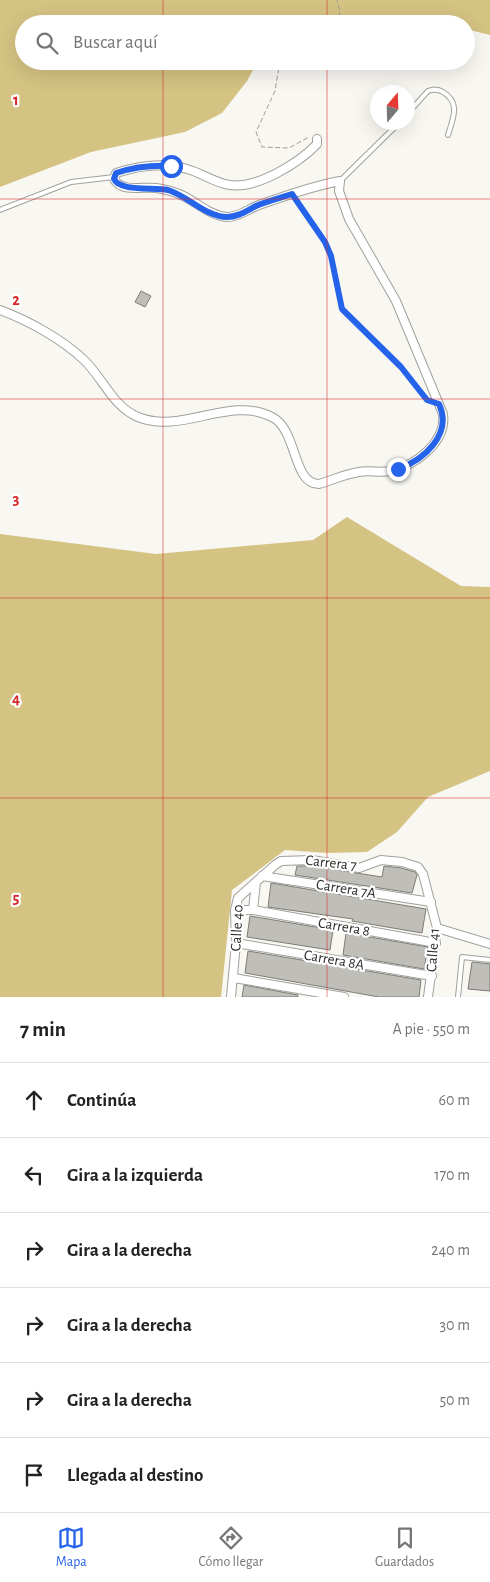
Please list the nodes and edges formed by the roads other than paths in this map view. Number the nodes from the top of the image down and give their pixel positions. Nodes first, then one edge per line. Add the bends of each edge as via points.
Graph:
1 (415, 104) edge
2 (392, 130) edge
3 (448, 135) dead end
4 (317, 139) road end
5 (114, 177) junction
6 (340, 182) junction
7 (0, 210) edge
8 (0, 310) edge
9 (292, 860) joint
10 (423, 874) joint
11 (259, 879) junction
12 (431, 902) junction
13 (235, 910) junction
14 (253, 910) junction
15 (437, 928) junction
16 (236, 943) junction
17 (436, 943) junction
18 (490, 944) edge
19 (490, 960) edge
20 (432, 976) junction
21 (234, 978) junction
22 (231, 997) edge
23 (344, 997) edge
24 (428, 997) edge
25 (458, 997) edge

1 - 3 lane via 425,92 433,89 441,90 450,97 455,103 455,112
2 - 6 lane
4 - 5 street via 317,144 297,162 244,186 222,184 188,169 171,166 138,167 116,173
5 - 6 street via 116,183 125,187 154,188 180,194 227,217 292,194
5 - 7 lane via 71,182
6 - 8 street via 339,191 350,219 396,301 444,419 441,434 414,462 389,471 343,475 312,483 302,474 288,432 273,418 242,410 168,422 138,417 124,410 75,352 33,325
9 - 10 street, Carrera 7 via 358,868 381,860 418,867
9 - 11 street, Calle 40 via 274,865
10 - 12 street, Calle 41
11 - 12 street, Carrera 7A
11 - 13 street, Calle 40 via 238,898
11 - 14 street
12 - 15 street, Calle 41
13 - 14 street, Carrera 8
13 - 16 street, Calle 40
14 - 17 street, Carrera 8
15 - 17 street, Calle 41
15 - 18 street
16 - 20 street, Carrera 8A
16 - 21 street, Calle 40
17 - 20 street, Calle 41
19 - 25 lane via 462,957
20 - 24 street, Calle 41
21 - 22 street, Calle 40
21 - 23 street

